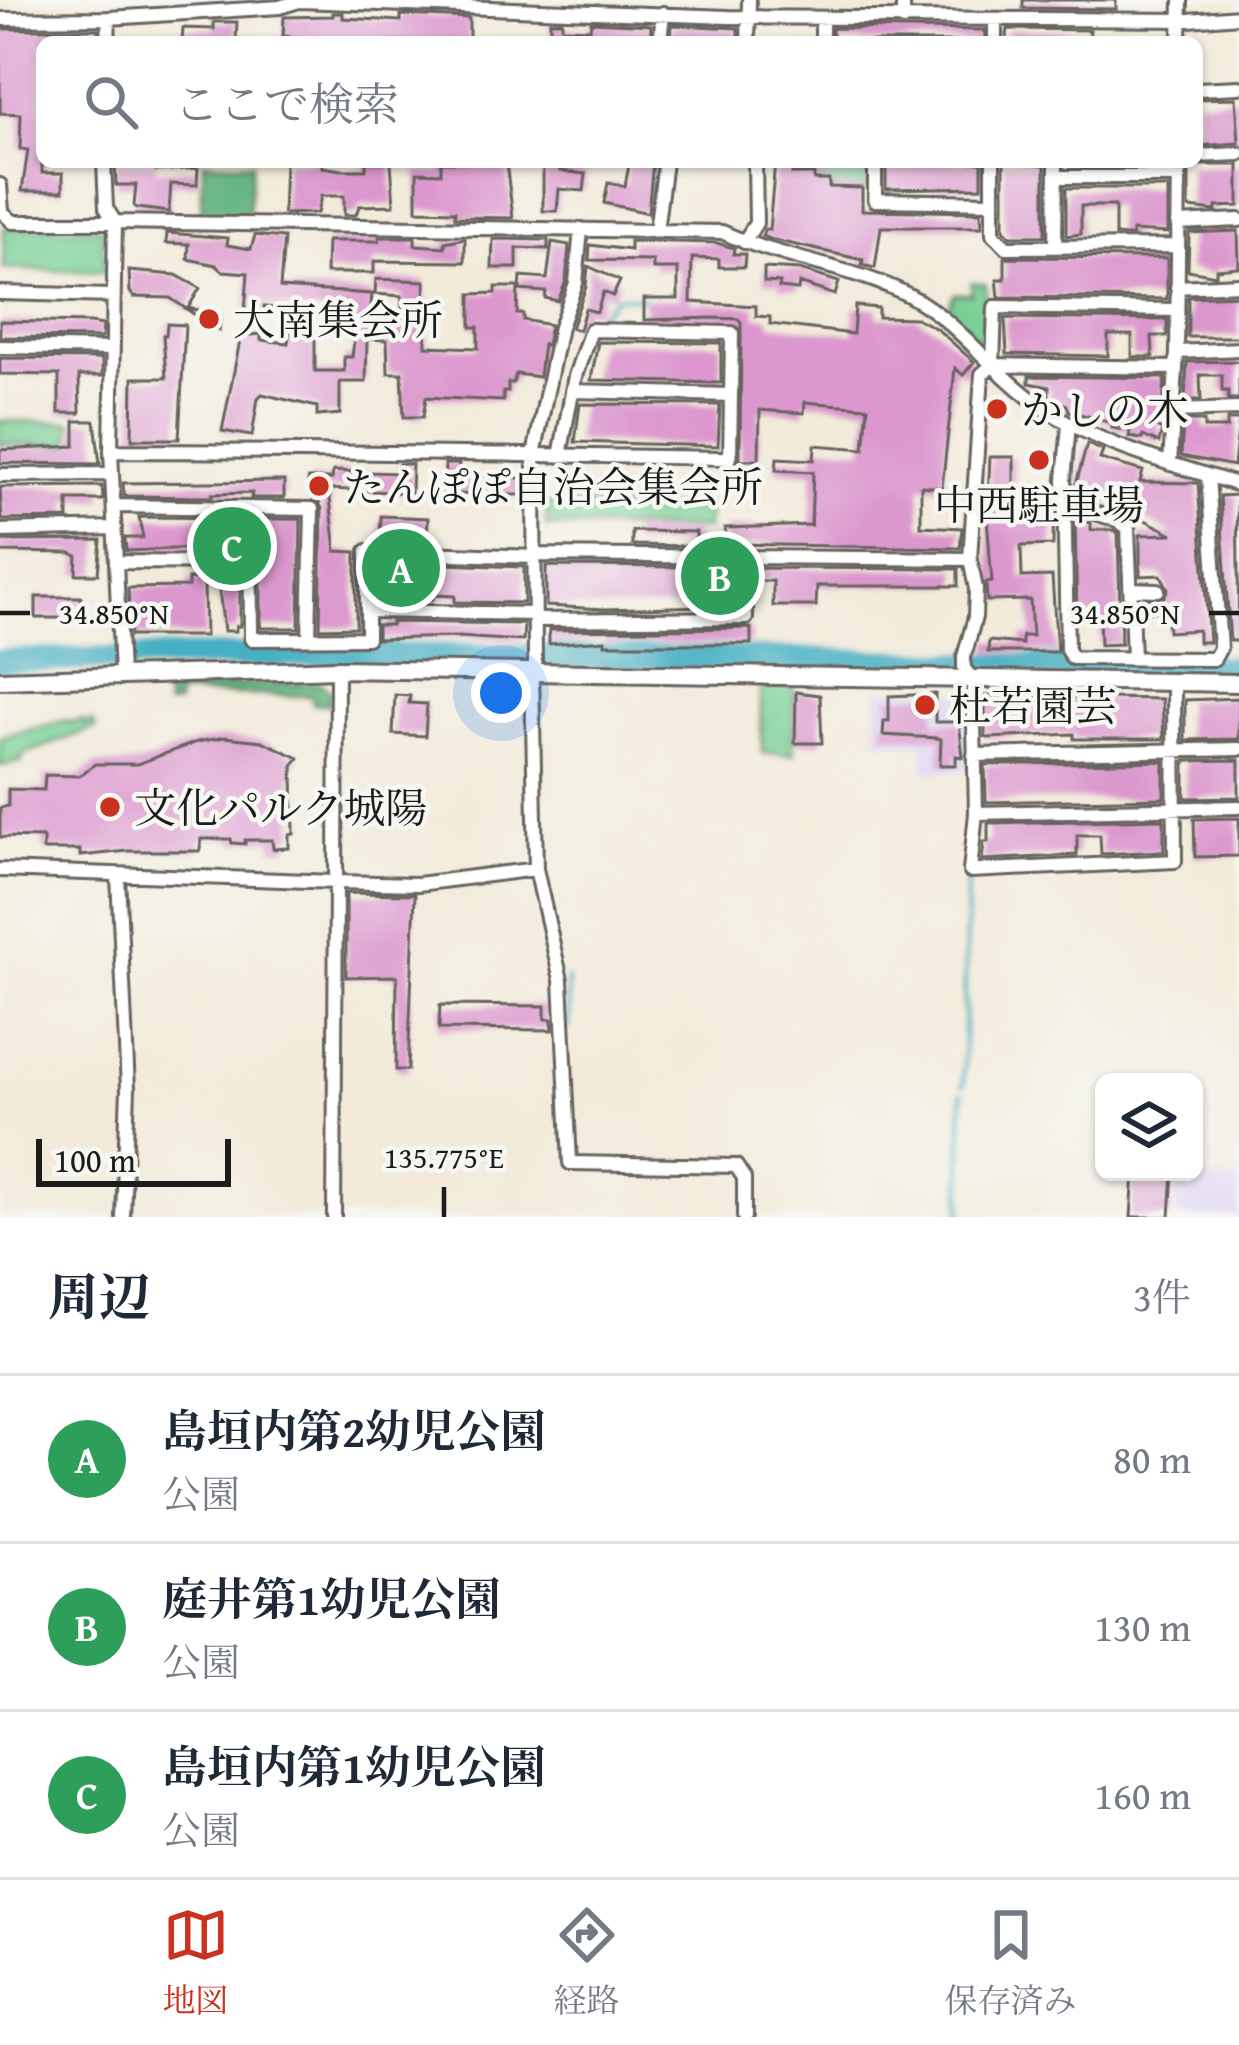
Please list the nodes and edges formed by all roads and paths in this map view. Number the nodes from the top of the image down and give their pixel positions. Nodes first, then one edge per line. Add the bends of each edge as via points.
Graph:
1 (116, 0) edge
2 (749, 0) edge
3 (903, 0) edge
4 (1013, 0) edge
5 (1180, 0) edge
6 (496, 4) edge
7 (226, 5) edge
8 (663, 13) junction
9 (1239, 16) edge
10 (112, 17) junction
11 (748, 17) junction
12 (0, 19) edge
13 (822, 19) junction
14 (903, 20) junction
15 (1014, 20) junction
16 (1180, 20) junction
17 (995, 21) junction
18 (109, 36) edge
19 (661, 36) edge
20 (748, 36) edge
21 (822, 36) edge
22 (995, 36) edge
23 (1180, 36) edge
24 (1239, 87) edge
25 (1203, 88) edge
26 (1239, 154) edge
27 (1203, 156) edge
28 (104, 168) edge
29 (664, 168) edge
30 (755, 168) edge
31 (875, 168) edge
32 (993, 168) edge
33 (1056, 169) edge
34 (1179, 169) edge
35 (0, 185) edge
36 (993, 202) junction
37 (1, 210) edge
38 (1239, 220) edge
39 (115, 222) junction
40 (1178, 223) junction
41 (580, 230) junction
42 (656, 231) junction
43 (744, 242) junction
44 (1178, 246) junction
45 (1055, 247) junction
46 (1239, 284) edge
47 (1178, 287) junction
48 (0, 292) edge
49 (113, 296) junction
50 (1177, 310) junction
51 (0, 347) edge
52 (112, 349) junction
53 (1239, 349) edge
54 (1178, 352) junction
55 (992, 365) junction
56 (1175, 368) junction
57 (572, 392) junction
58 (731, 395) junction
59 (1239, 409) edge
60 (1174, 411) junction
61 (1069, 424) junction
62 (111, 451) junction
63 (534, 455) junction
64 (560, 456) junction
65 (1170, 464) junction
66 (112, 474) junction
67 (0, 475) edge
68 (1208, 476) junction
69 (1239, 485) edge
70 (1067, 504) junction
71 (115, 506) junction
72 (250, 508) junction
73 (116, 528) junction
74 (0, 531) edge
75 (746, 555) junction
76 (535, 556) junction
77 (970, 559) junction
78 (117, 562) junction
79 (252, 563) junction
80 (1131, 590) junction
81 (1158, 590) dead end
82 (368, 611) junction
83 (535, 617) junction
84 (309, 638) junction
85 (1133, 658) junction
86 (967, 668) junction
87 (338, 669) junction
88 (534, 669) junction
89 (121, 674) junction
90 (0, 680) edge
91 (1239, 683) edge
92 (1174, 684) junction
93 (1239, 749) edge
94 (1175, 751) junction
95 (974, 755) junction
96 (1239, 807) edge
97 (1174, 808) junction
98 (976, 813) junction
99 (536, 869) junction
100 (0, 870) edge
101 (118, 876) junction
102 (336, 882) junction
103 (123, 1217) edge
104 (334, 1217) edge
105 (744, 1217) edge

1 - 10 street
2 - 11 street
3 - 14 street
4 - 15 street
5 - 16 street
6 - 7 street
6 - 8 street
7 - 10 street
8 - 11 street
8 - 19 street
9 - 16 street
10 - 12 street
10 - 18 street
11 - 13 street
11 - 20 street
13 - 14 street
13 - 21 street
14 - 17 street
15 - 16 street
15 - 17 street
16 - 23 street
17 - 22 street
24 - 25 street
26 - 27 street
28 - 39 street via 106,208
29 - 42 street
30 - 43 street via 755,223
31 - 36 street via 875,200
32 - 36 street
33 - 34 street
33 - 45 street
34 - 40 street
35 - 37 street
36 - 45 street via 993,234 1007,247
37 - 39 street via 13,222
38 - 40 street
39 - 41 street
39 - 49 street
40 - 44 street
41 - 42 street
41 - 63 street via 576,283
42 - 43 street via 722,232
43 - 55 street via 899,290 971,340
44 - 45 street
44 - 47 street
46 - 47 street
47 - 50 street
48 - 49 street
49 - 52 street
50 - 54 street
50 - 55 street via 995,307
51 - 52 street
52 - 62 street
53 - 54 street
54 - 56 street
55 - 56 street
55 - 61 street
55 - 77 street via 982,374
56 - 60 street
57 - 58 street
57 - 58 street via 591,330 708,332 732,333
57 - 64 street
58 - 64 street via 730,458
59 - 60 street
60 - 65 street
61 - 65 street
61 - 70 street
62 - 63 street
62 - 66 street
63 - 64 street
63 - 76 street
65 - 68 street
66 - 67 street
66 - 71 street
68 - 69 street
68 - 85 street via 1220,648 1214,659
70 - 80 street via 1128,528
70 - 85 street via 1067,650 1072,658
71 - 72 street
71 - 73 street
72 - 79 street
72 - 84 street via 312,509
73 - 74 street
73 - 78 street
75 - 76 street
75 - 77 street
75 - 83 street via 746,618
76 - 82 street via 367,551
76 - 83 street
77 - 86 street via 975,617
78 - 79 street
78 - 89 street
79 - 84 street via 251,639
80 - 81 street
80 - 85 street
82 - 83 street
82 - 84 street via 367,638
83 - 88 street
86 - 88 street
86 - 92 street
86 - 95 street
87 - 88 street
87 - 89 street
87 - 102 street
88 - 99 street
89 - 90 street
91 - 92 street
92 - 94 street
93 - 94 street
94 - 95 street
94 - 97 street
95 - 98 street
96 - 97 street
97 - 98 street
97 - 98 street via 1175,861 970,871
99 - 102 street via 418,884
99 - 105 street via 561,980 570,1163 736,1166 744,1178
100 - 101 street
101 - 102 street
101 - 103 street via 128,1089
102 - 104 street

